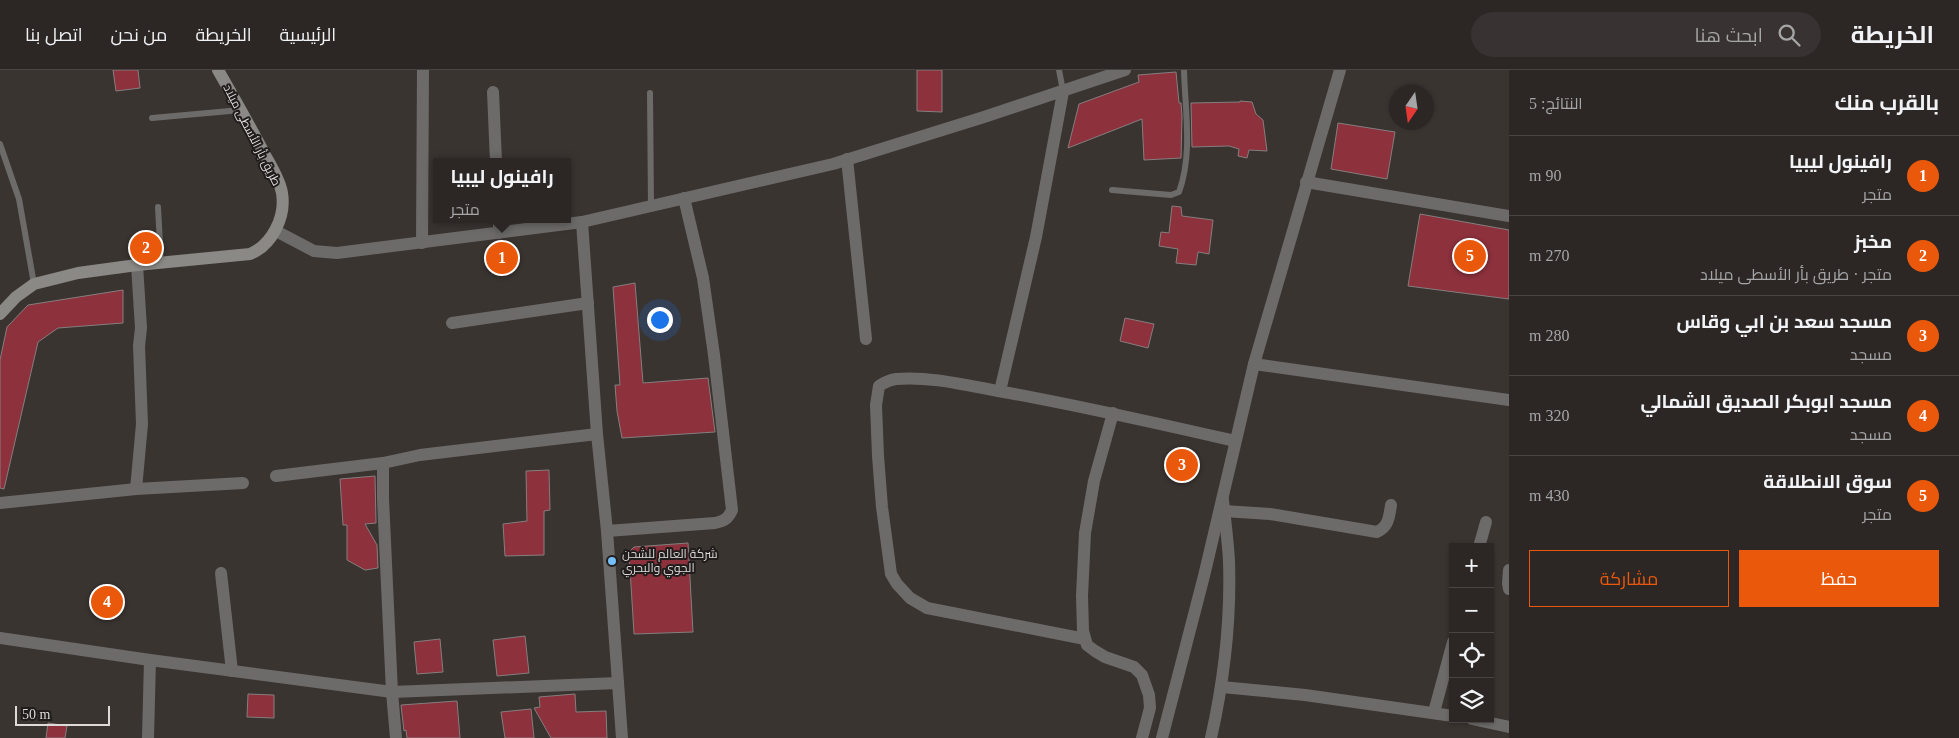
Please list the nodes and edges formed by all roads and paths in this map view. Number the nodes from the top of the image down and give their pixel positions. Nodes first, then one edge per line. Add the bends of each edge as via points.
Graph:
1 (218, 70) edge
2 (423, 70) edge
3 (1060, 70) edge
4 (1125, 70) edge
5 (1184, 70) edge
6 (1340, 70) edge
7 (493, 92) dead end
8 (1063, 92) junction
9 (650, 93) dead end
10 (241, 110) junction
11 (152, 118) dead end
12 (0, 144) edge
13 (496, 158) edge
14 (847, 159) junction
15 (1306, 182) junction
16 (1112, 190) dead end
17 (684, 198) junction
18 (651, 206) junction
19 (158, 207) dead end
20 (1509, 216) edge
21 (582, 222) junction
22 (499, 223) edge
23 (276, 232) junction
24 (499, 233) junction
25 (422, 243) junction
26 (161, 263) junction
27 (136, 264) junction
28 (34, 284) junction
29 (588, 303) junction
30 (1, 311) edge
31 (452, 323) dead end
32 (866, 339) dead end
33 (1254, 364) junction
34 (1000, 391) junction
35 (1509, 400) edge
36 (1113, 413) junction
37 (597, 434) junction
38 (1235, 441) junction
39 (383, 463) junction
40 (276, 476) dead end
41 (243, 483) dead end
42 (136, 489) junction
43 (1223, 492) junction
44 (0, 503) edge
45 (1391, 505) dead end
46 (1224, 511) junction
47 (1486, 522) dead end
48 (607, 531) junction
49 (1480, 543) edge
50 (1509, 570) edge
51 (221, 573) dead end
52 (1509, 589) edge
53 (0, 638) edge
54 (1085, 639) junction
55 (1449, 657) edge
56 (150, 660) junction
57 (232, 671) junction
58 (618, 683) junction
59 (1222, 687) junction
60 (392, 692) junction
61 (1434, 712) junction
62 (1449, 715) edge
63 (1490, 723) edge
64 (1509, 727) edge
65 (148, 738) edge
66 (396, 738) edge
67 (622, 738) edge
68 (1142, 738) edge
69 (1162, 738) edge
70 (1211, 738) edge

1 - 10 main road, طريق بأر الأسطى ميلاد
2 - 25 street
3 - 8 lane
4 - 8 street
5 - 16 lane via 1187,160 1179,192 1171,195
6 - 15 street
7 - 13 street
8 - 14 street
8 - 34 street via 1036,237
9 - 18 lane
10 - 11 lane
10 - 23 main road, طريق بأر الأسطى ميلاد via 282,194
12 - 28 lane via 19,199
14 - 17 street
14 - 32 street
15 - 20 street
15 - 33 street
17 - 18 street
17 - 48 street via 703,278 732,510 724,521 715,523
18 - 21 street
19 - 26 lane
21 - 24 street
21 - 29 street
22 - 24 street
23 - 25 street via 314,251 337,253
23 - 26 main road via 250,254
24 - 25 street
26 - 27 main road
27 - 28 main road
27 - 42 street via 141,328 142,424
28 - 30 main road
29 - 31 street
29 - 37 street
33 - 35 street
33 - 38 street
34 - 36 street
34 - 54 street via 926,380 897,379 879,386 876,405 878,456 892,574 910,598 927,608
36 - 38 street
36 - 54 street via 1094,481 1085,533 1082,596
37 - 39 street via 420,455
37 - 48 street
38 - 43 street
39 - 40 street
39 - 60 street
41 - 42 street
42 - 44 street
43 - 46 street
43 - 69 street via 1196,612
45 - 46 street via 1388,523 1377,532 1270,514
46 - 59 street via 1229,580
47 - 49 street
48 - 58 street
50 - 52 street
51 - 57 street
53 - 56 street
54 - 68 street via 1104,657 1134,667 1142,675 1150,708
55 - 61 street
56 - 57 street
56 - 65 street
57 - 60 street
58 - 60 street
58 - 67 street
59 - 61 street
59 - 70 street
60 - 66 street
61 - 62 street
63 - 64 street

